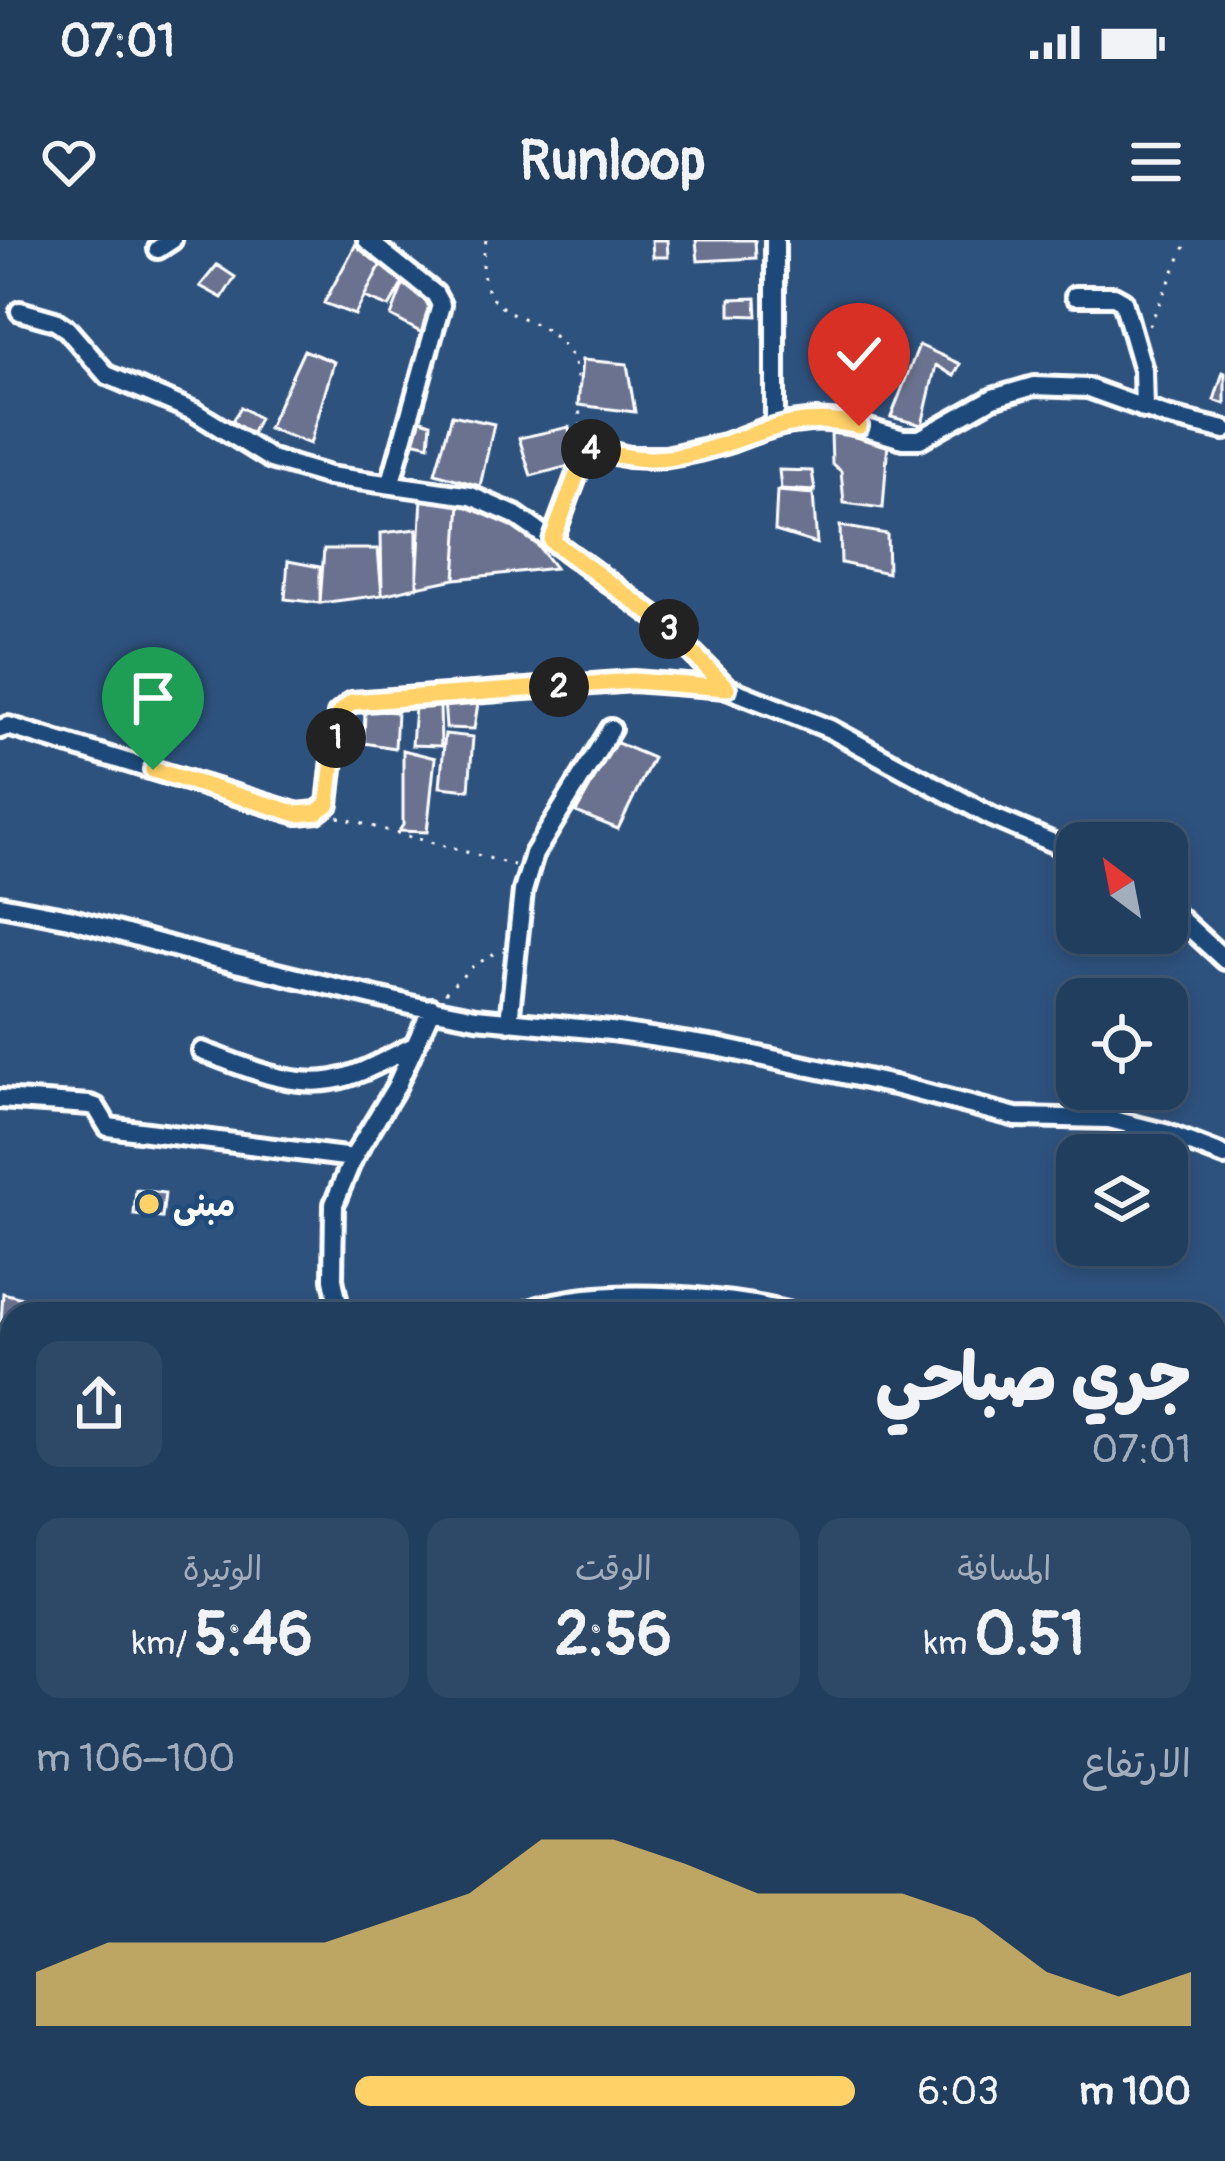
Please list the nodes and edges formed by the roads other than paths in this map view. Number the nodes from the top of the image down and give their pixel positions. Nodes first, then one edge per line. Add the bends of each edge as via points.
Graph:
1 (367, 240) edge
2 (775, 240) edge
3 (1075, 296) dead end
4 (20, 311) dead end
5 (1144, 409) junction
6 (776, 424) junction
7 (1225, 430) edge
8 (391, 482) junction
9 (552, 541) junction
10 (727, 688) junction
11 (0, 728) edge
12 (610, 729) dead end
13 (1056, 844) edge
14 (0, 905) edge
15 (1188, 926) edge
16 (1225, 959) edge
17 (432, 1008) junction
18 (509, 1022) junction
19 (414, 1046) junction
20 (202, 1051) dead end
21 (0, 1099) edge
22 (1225, 1156) edge
23 (353, 1158) junction
24 (338, 1302) edge
25 (556, 1302) edge
26 (707, 1302) edge

1 - 8 street via 442,305
2 - 6 street
3 - 5 street via 1123,301
4 - 8 street via 67,329 107,375 195,412 271,459
5 - 6 street via 1088,388 1034,386 992,398 920,440 830,421
5 - 7 street
6 - 9 street via 666,458 587,448
8 - 9 street via 471,496
9 - 10 street via 660,620
10 - 11 street via 633,681 352,702 338,715 328,804 298,814
10 - 13 street via 830,729
12 - 18 street via 529,870
14 - 17 street
15 - 16 street
17 - 18 street
17 - 19 street
18 - 22 street via 717,1047 1016,1117 1109,1118
19 - 20 street via 352,1074 313,1081
19 - 23 street
21 - 23 street via 91,1105 109,1127 126,1132
23 - 24 street via 334,1204
25 - 26 street via 657,1295

